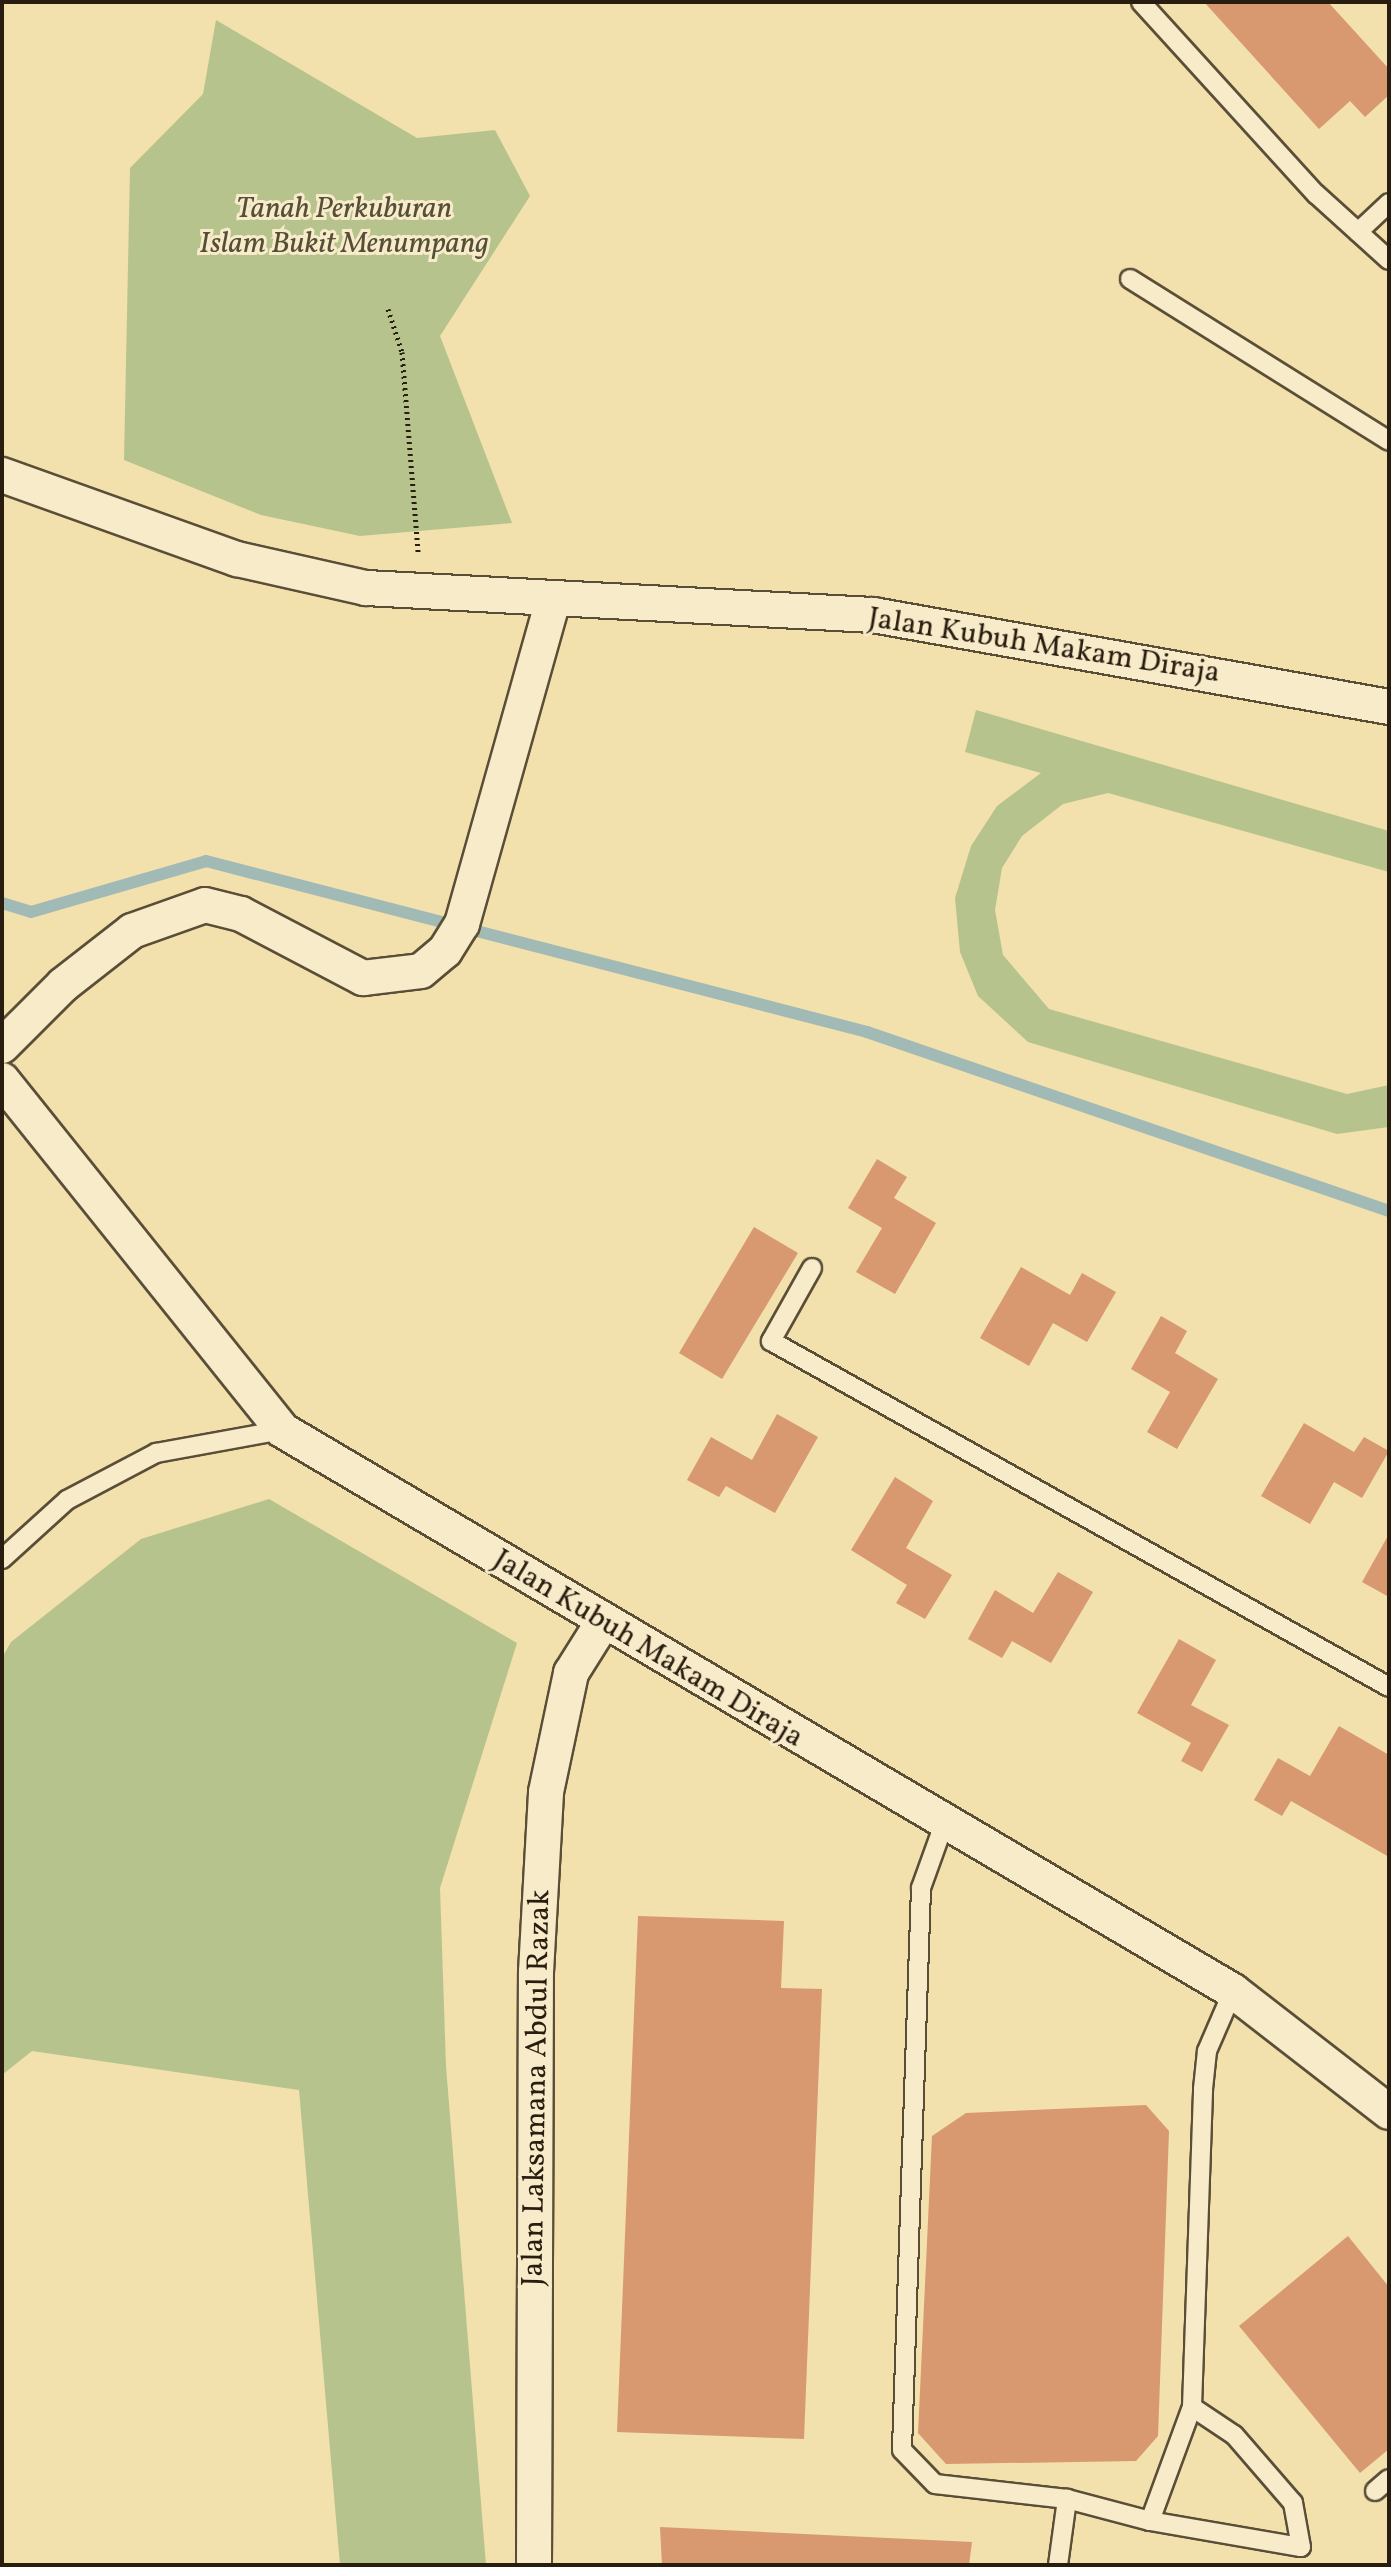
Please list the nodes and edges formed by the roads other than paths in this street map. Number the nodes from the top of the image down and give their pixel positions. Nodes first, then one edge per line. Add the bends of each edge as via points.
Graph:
1 (1141, 2) edge
2 (1389, 203) edge
3 (1358, 232) junction
4 (1389, 260) edge
5 (1130, 279) dead end
6 (1389, 441) edge
7 (2, 475) edge
8 (553, 601) junction
9 (1389, 707) edge
10 (2, 1046) edge
11 (2, 1080) edge
12 (812, 1268) dead end
13 (282, 1430) junction
14 (2, 1559) edge
15 (603, 1622) junction
16 (1389, 1687) edge
17 (944, 1824) junction
18 (1233, 1991) junction
19 (1389, 2112) edge
20 (1192, 2407) junction
21 (1067, 2499) junction
22 (1150, 2521) junction
23 (534, 2565) edge
24 (1058, 2565) edge

1 - 3 lane
2 - 3 lane
3 - 4 lane
5 - 6 lane
7 - 8 street, Jalan Kubuh Makam Diraja via 237,559 321,580
8 - 9 street, Jalan Kubuh Makam Diraja via 873,615
8 - 10 street via 462,924 445,951 421,971 363,978 241,914 205,905 132,931 63,985
11 - 13 street, Jalan Kubuh Makam Diraja
12 - 16 lane via 771,1341
13 - 14 lane via 156,1453 67,1500
13 - 15 street, Jalan Kubuh Makam Diraja
15 - 17 street, Jalan Kubuh Makam Diraja
15 - 23 street, Jalan Laksamana Abdul Razak via 571,1673 546,1792 536,1972
17 - 18 street, Jalan Kubuh Makam Diraja
17 - 21 lane via 921,1888 902,2450 935,2484
18 - 19 street, Jalan Kubuh Makam Diraja
18 - 20 lane via 1207,2051 1203,2089
20 - 22 lane
20 - 22 lane via 1234,2435 1293,2503 1301,2547
21 - 22 lane
21 - 24 lane

